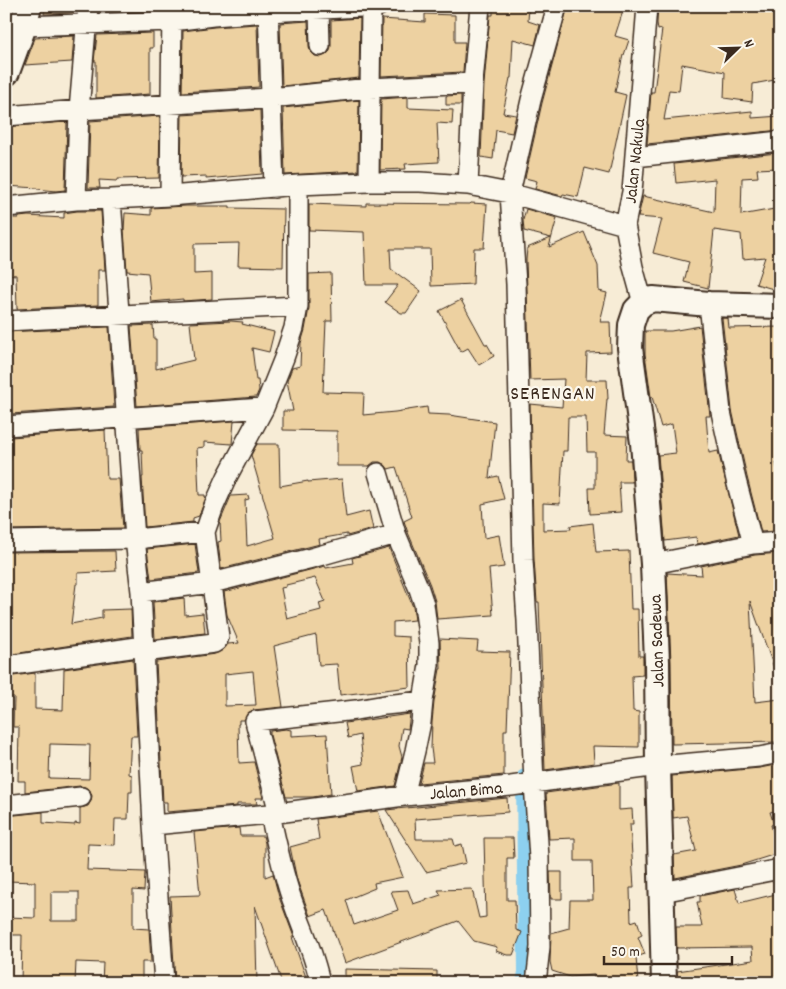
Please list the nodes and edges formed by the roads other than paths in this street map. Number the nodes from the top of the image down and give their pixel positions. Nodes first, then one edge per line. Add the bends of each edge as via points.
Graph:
1 (480, 6) edge
2 (557, 6) edge
3 (646, 6) edge
4 (374, 7) edge
5 (268, 9) edge
6 (320, 9) junction
7 (213, 11) edge
8 (172, 13) edge
9 (87, 15) edge
10 (26, 16) edge
11 (320, 46) dead end
12 (6, 72) edge
13 (473, 83) junction
14 (370, 88) junction
15 (270, 98) junction
16 (172, 105) junction
17 (79, 110) junction
18 (6, 116) edge
19 (780, 141) edge
20 (635, 157) junction
21 (369, 182) junction
22 (468, 185) junction
23 (298, 186) junction
24 (274, 188) junction
25 (510, 193) junction
26 (170, 196) junction
27 (111, 199) junction
28 (76, 200) junction
29 (6, 207) edge
30 (625, 226) junction
31 (643, 303) junction
32 (709, 304) junction
33 (298, 306) junction
34 (780, 306) edge
35 (119, 315) junction
36 (6, 321) edge
37 (264, 408) junction
38 (126, 418) junction
39 (6, 426) edge
40 (378, 473) dead end
41 (205, 532) junction
42 (396, 534) junction
43 (135, 539) junction
44 (6, 541) edge
45 (780, 542) edge
46 (752, 544) junction
47 (653, 564) junction
48 (212, 583) junction
49 (141, 592) junction
50 (144, 649) junction
51 (6, 666) edge
52 (423, 701) junction
53 (780, 753) edge
54 (658, 766) junction
55 (527, 784) junction
56 (404, 796) junction
57 (81, 797) dead end
58 (6, 804) edge
59 (274, 814) junction
60 (153, 825) junction
61 (780, 870) edge
62 (662, 892) junction
63 (164, 983) edge
64 (320, 983) edge
65 (536, 983) edge
66 (664, 983) edge

1 - 13 street
2 - 25 street
3 - 20 street, Jalan Nakula
4 - 6 street
4 - 14 street
5 - 6 street
5 - 7 street
5 - 15 street
6 - 11 street
7 - 8 street
8 - 9 street
8 - 16 street
9 - 10 street
9 - 17 street
10 - 12 main road
13 - 14 street
13 - 22 street
14 - 15 street
14 - 21 street
15 - 16 street
15 - 24 street
16 - 17 street
16 - 26 street
17 - 18 street
17 - 28 street
19 - 20 street
20 - 30 street, Jalan Nakula
21 - 22 street, Jalan Nakula
21 - 23 street, Jalan Nakula
22 - 25 street, Jalan Nakula
23 - 24 street, Jalan Nakula
23 - 33 street
24 - 26 street, Jalan Nakula
25 - 30 street, Jalan Nakula
25 - 55 street via 528,621
26 - 27 street, Jalan Nakula
27 - 28 street, Jalan Nakula
27 - 35 street
28 - 29 street, Jalan Nakula
30 - 31 street
31 - 32 street via 653,299
31 - 47 street, Jalan Sadewa via 636,310 631,325 630,348 643,443
32 - 34 street
32 - 46 street via 722,412
33 - 35 street
33 - 37 street via 294,328
35 - 36 street
35 - 38 street
37 - 38 street
37 - 41 street via 227,477
38 - 39 street
38 - 43 street
40 - 42 street
41 - 43 street
41 - 48 street
42 - 48 street
42 - 52 street via 419,589 427,621 429,665
43 - 44 street
43 - 49 street
45 - 46 street
46 - 47 street
47 - 54 street, Jalan Sadewa
48 - 49 street
48 - 50 street via 217,641
49 - 50 street
50 - 51 street
50 - 60 street
52 - 56 street
52 - 59 street via 255,721
53 - 54 street, Jalan Bima
54 - 55 street, Jalan Bima
54 - 62 street, Jalan Sadewa
55 - 56 street, Jalan Bima
55 - 65 street via 539,858 540,947
56 - 59 street, Jalan Bima
57 - 58 street
59 - 60 street, Jalan Bima
59 - 64 street via 282,868
60 - 63 street
61 - 62 street
62 - 66 street, Jalan Sadewa

